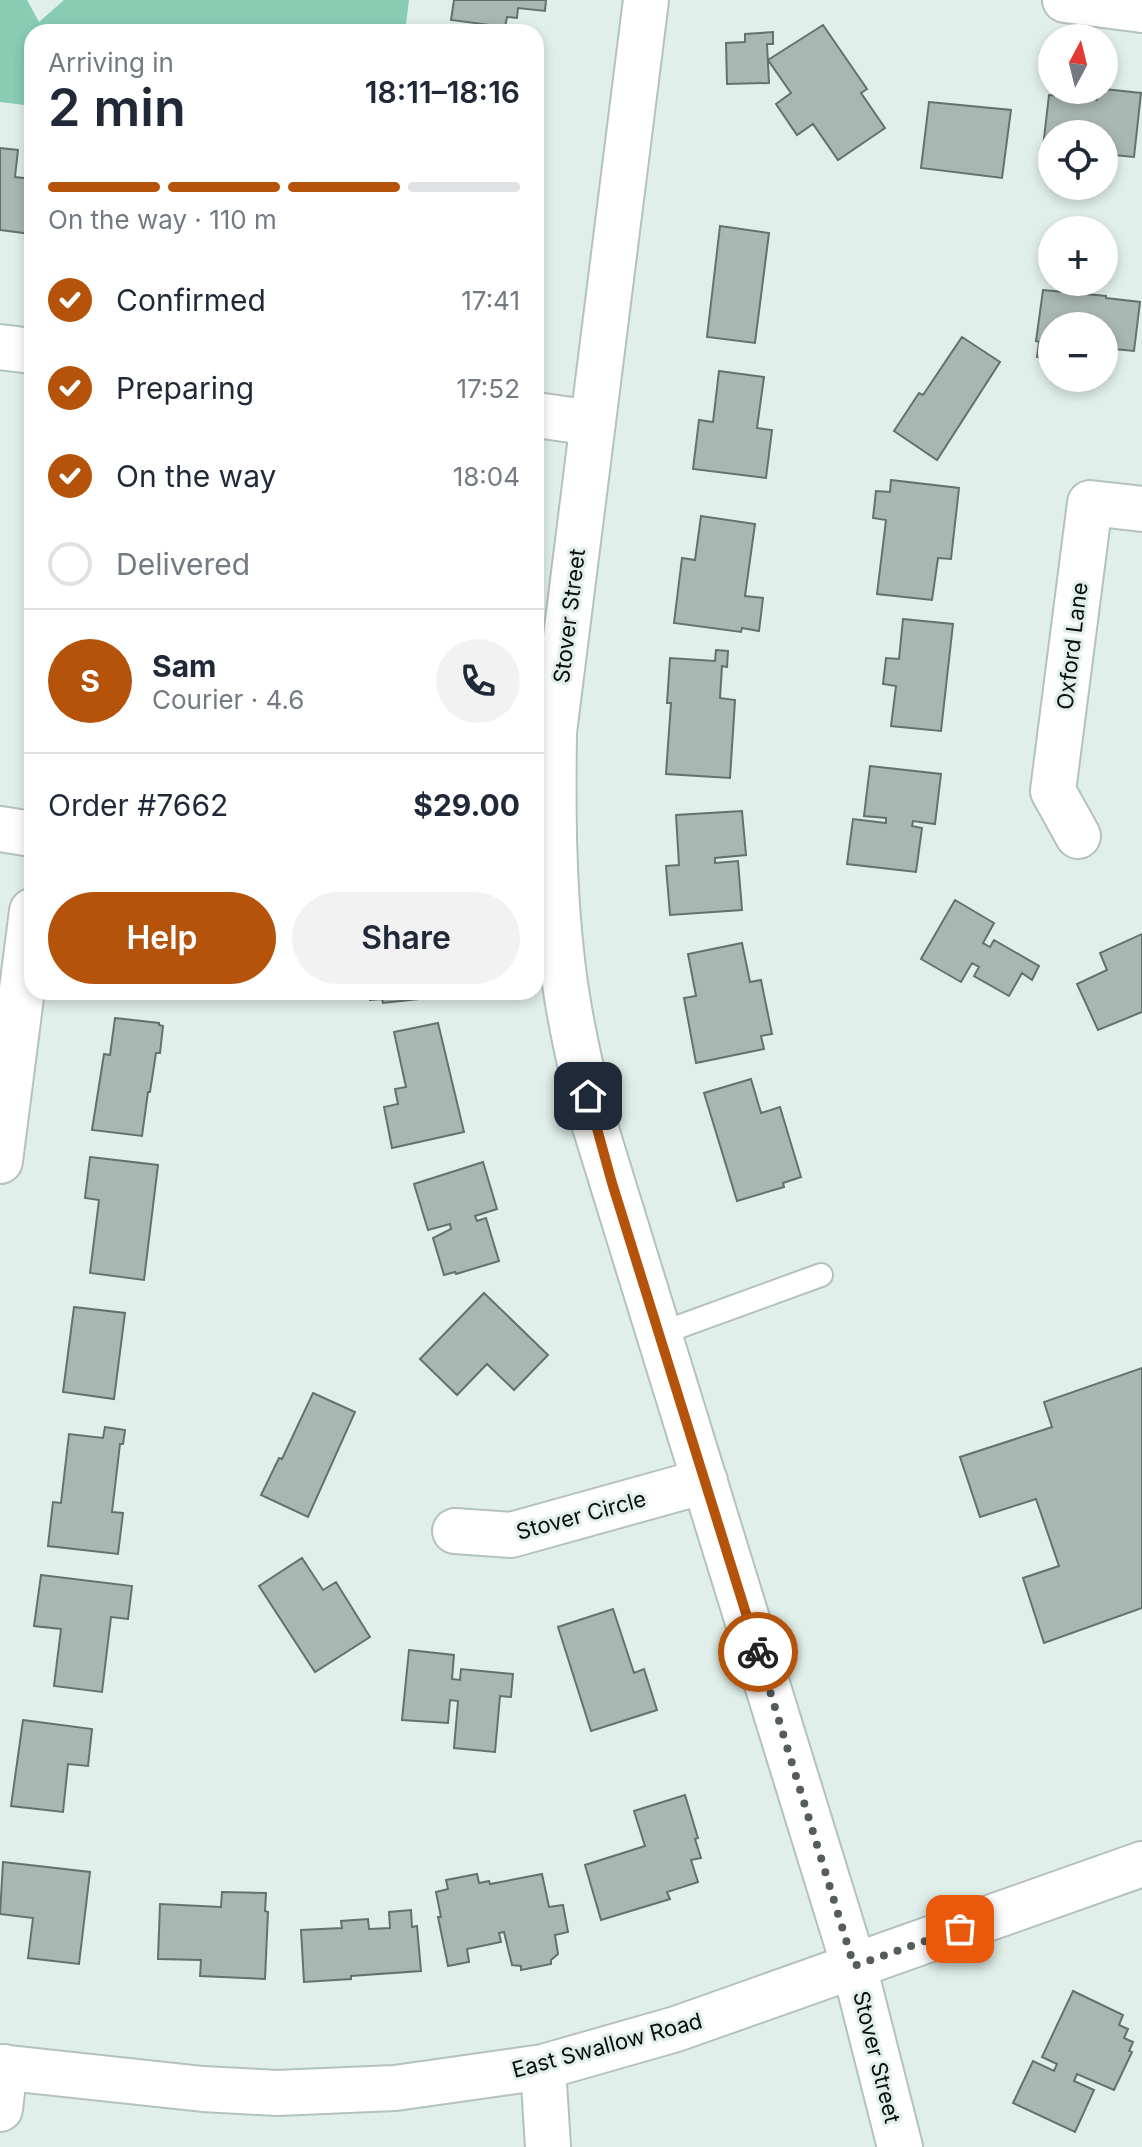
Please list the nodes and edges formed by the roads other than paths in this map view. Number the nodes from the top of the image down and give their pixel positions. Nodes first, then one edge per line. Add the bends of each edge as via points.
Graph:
1 (646, 0) edge
2 (1065, 0) edge
3 (1142, 10) edge
4 (0, 347) edge
5 (24, 350) edge
6 (544, 416) edge
7 (593, 423) junction
8 (1142, 509) edge
9 (0, 829) edge
10 (24, 833) edge
11 (1078, 836) dead end
12 (24, 974) edge
13 (0, 1161) edge
14 (821, 1275) dead end
15 (659, 1334) junction
16 (705, 1481) junction
17 (455, 1531) dead end
18 (1142, 1864) edge
19 (854, 1966) junction
20 (543, 2067) junction
21 (2, 2081) edge
22 (548, 2147) edge
23 (900, 2147) edge

1 - 7 street, Stover Street
2 - 3 street
4 - 5 street
6 - 7 street
7 - 15 street, Stover Street via 554,732 552,836 575,1042 594,1123
8 - 11 street, Oxford Lane via 1090,503 1053,791
9 - 10 street
12 - 13 street
14 - 15 lane
15 - 16 street, Stover Street
16 - 17 street, Stover Circle via 511,1535
16 - 19 street, Stover Street
18 - 19 street, East Swallow Road
19 - 20 street, East Swallow Road via 676,2029
19 - 23 street, Stover Street
20 - 21 street, East Swallow Road via 395,2088 277,2093
20 - 22 street

